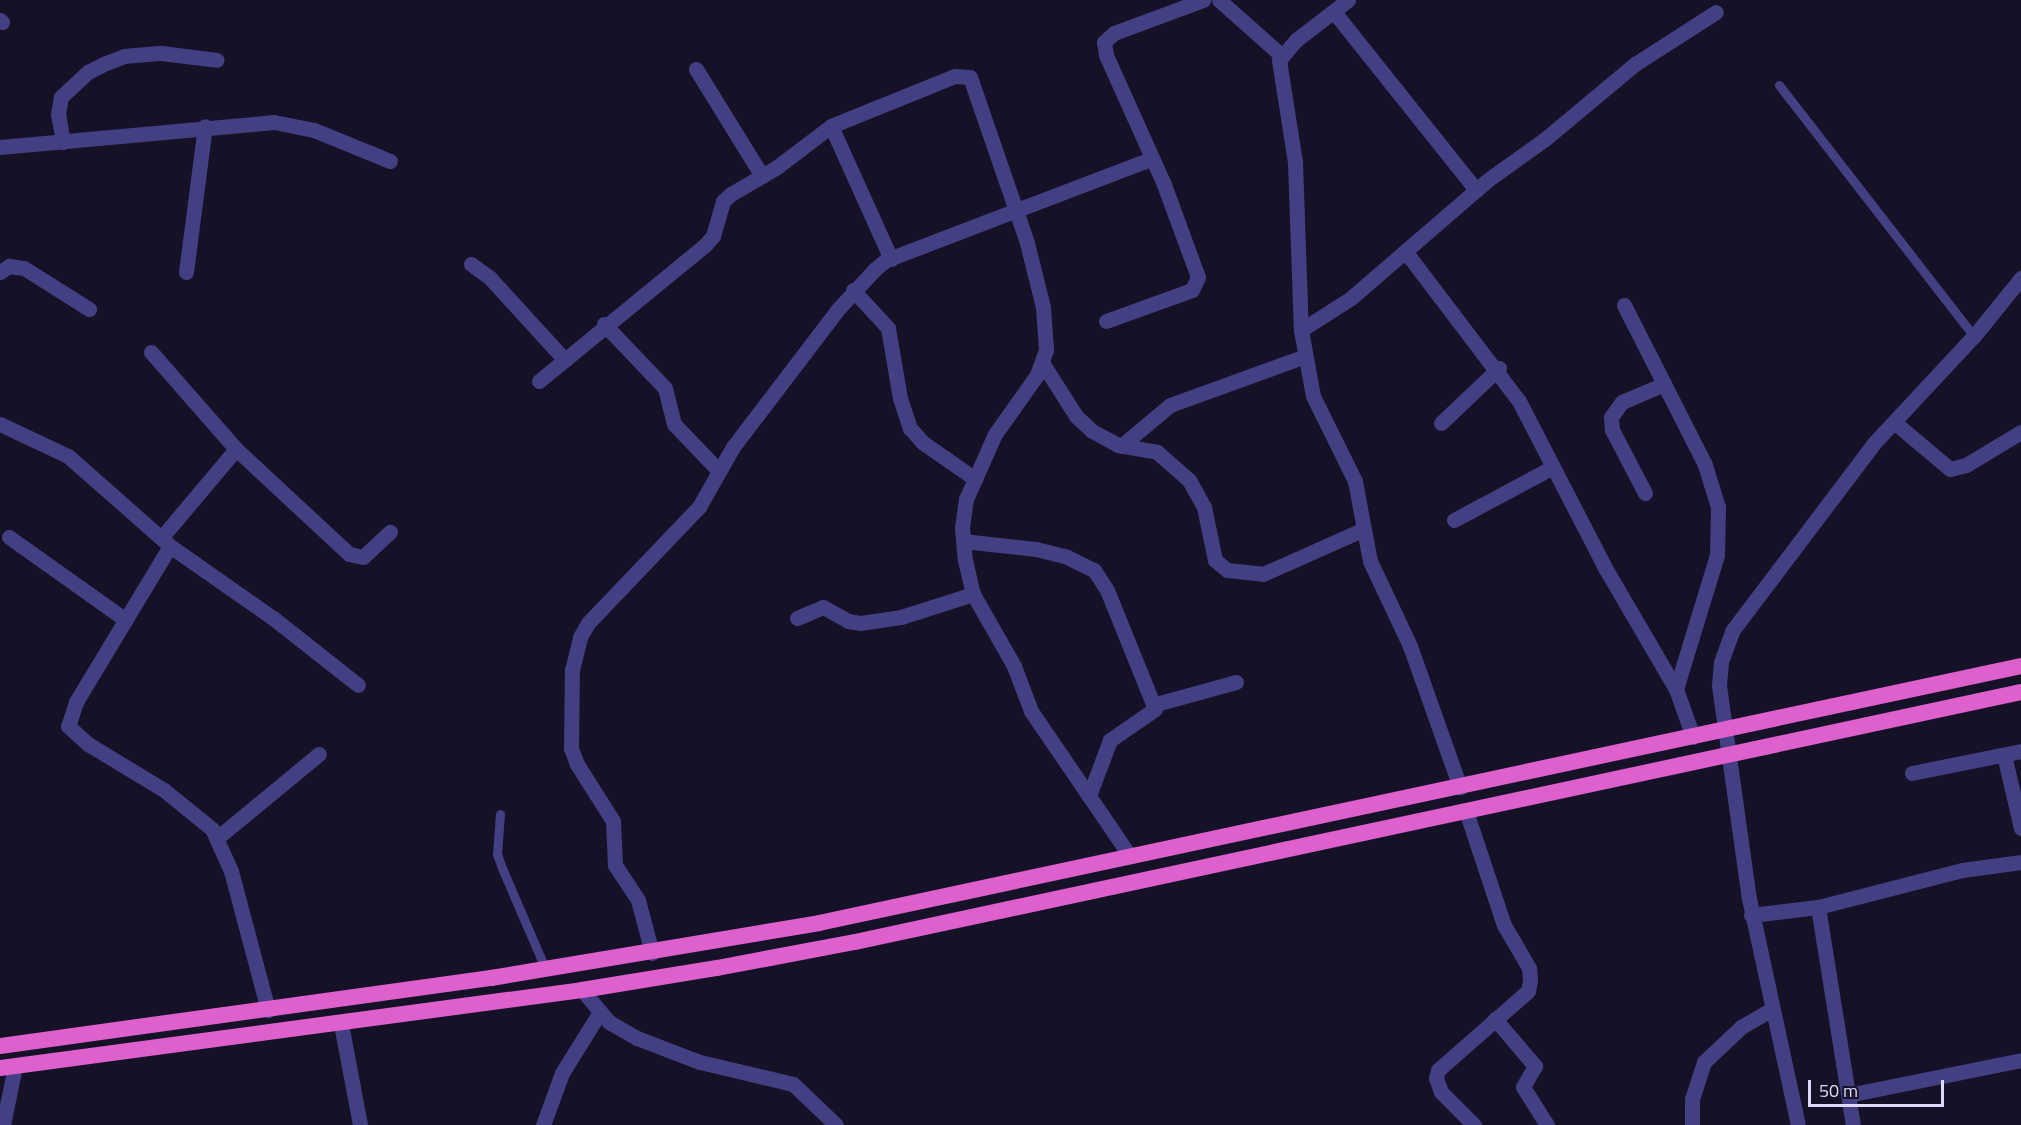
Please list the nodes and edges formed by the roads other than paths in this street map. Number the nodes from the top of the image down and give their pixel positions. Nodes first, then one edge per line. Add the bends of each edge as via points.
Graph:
1 (1203, 0) edge
2 (1219, 0) edge
3 (1348, 0) edge
4 (1334, 12) junction
5 (1716, 12) dead end
6 (1282, 56) junction
7 (217, 60) dead end
8 (696, 69) dead end
9 (1779, 85) dead end
10 (206, 126) junction
11 (831, 126) junction
12 (63, 141) junction
13 (0, 147) edge
14 (1151, 159) junction
15 (390, 161) dead end
16 (762, 176) junction
17 (1476, 190) junction
18 (1017, 210) junction
19 (1406, 250) junction
20 (891, 259) junction
21 (471, 264) dead end
22 (0, 272) edge
23 (186, 272) dead end
24 (2021, 278) edge
25 (853, 290) junction
26 (1624, 305) dead end
27 (88, 309) dead end
28 (1106, 321) dead end
29 (604, 324) junction
30 (1301, 330) junction
31 (1974, 336) junction
32 (151, 352) dead end
33 (1305, 356) junction
34 (565, 360) junction
35 (1044, 364) junction
36 (1499, 369) junction
37 (539, 381) dead end
38 (1664, 384) junction
39 (1894, 422) junction
40 (1441, 423) dead end
41 (0, 424) edge
42 (2021, 432) edge
43 (1121, 446) junction
44 (236, 449) junction
45 (1553, 467) junction
46 (718, 470) junction
47 (975, 479) junction
48 (1645, 493) dead end
49 (1454, 520) dead end
50 (1362, 530) junction
51 (390, 532) dead end
52 (9, 537) dead end
53 (963, 541) junction
54 (166, 542) junction
55 (973, 594) junction
56 (797, 618) dead end
57 (126, 620) junction
58 (2021, 666) edge
59 (1236, 682) dead end
60 (358, 685) dead end
61 (1676, 689) junction
62 (2021, 692) edge
63 (1156, 704) junction
64 (1726, 730) junction
65 (1693, 737) junction
66 (2021, 751) edge
67 (320, 753) dead end
68 (1728, 754) junction
69 (2004, 755) junction
70 (1912, 773) dead end
71 (1460, 787) junction
72 (1089, 796) junction
73 (1466, 811) junction
74 (500, 814) dead end
75 (2021, 828) edge
76 (217, 838) junction
77 (1130, 856) junction
78 (2021, 862) edge
79 (1818, 907) junction
80 (1751, 915) junction
81 (652, 953) junction
82 (546, 970) junction
83 (582, 990) junction
84 (268, 1010) junction
85 (1771, 1010) junction
86 (600, 1012) junction
87 (1495, 1019) junction
88 (341, 1024) junction
89 (0, 1046) edge
90 (2021, 1060) edge
91 (8, 1067) edge
92 (1848, 1095) junction
93 (3, 1125) edge
94 (360, 1125) edge
95 (543, 1125) edge
96 (836, 1125) edge
97 (1474, 1125) edge
98 (1547, 1125) edge
99 (1692, 1125) edge
100 (1798, 1125) edge
101 (1853, 1125) edge

1 - 14 street via 1114,33 1104,42 1106,56
2 - 6 street
3 - 4 street
4 - 6 street via 1296,40
4 - 17 street
5 - 17 street via 1635,64
6 - 30 street via 1279,76 1295,162
7 - 12 street via 144,54 124,56 97,68 61,97 58,114
8 - 16 street
9 - 31 lane
10 - 12 street
10 - 15 street via 248,122 295,125
10 - 23 street
11 - 16 street
11 - 18 street via 955,76 970,77
11 - 20 street
12 - 13 street
14 - 18 street
14 - 28 street via 1198,281 1192,290
16 - 29 street via 723,201 713,236 705,245
17 - 19 street
18 - 20 street
18 - 35 street via 1043,307
19 - 30 street via 1351,298
19 - 36 street
20 - 25 street
21 - 34 street via 490,278
22 - 27 street via 9,266 24,268
24 - 31 street
25 - 46 street
25 - 47 street via 888,328 900,398 910,428 922,442
26 - 38 street
29 - 34 street
29 - 46 street via 665,388 674,424
30 - 33 street
31 - 39 street
32 - 44 street
33 - 43 street via 1170,405
33 - 50 street via 1317,407 1355,481
34 - 37 street
35 - 43 street via 1076,416 1092,431
35 - 47 street via 1006,415
36 - 40 street
36 - 45 street
38 - 48 street via 1622,402 1611,417 1612,430
38 - 61 street via 1713,485 1720,529 1717,555
39 - 42 street via 1950,469 1966,465
39 - 64 street via 1732,631 1721,662 1719,685
41 - 54 street via 68,456
43 - 50 street via 1157,452 1189,480 1204,507 1215,560 1227,570 1263,574
44 - 51 street via 349,554 363,557
44 - 54 street
45 - 49 street
45 - 61 street via 1604,567
46 - 81 street via 699,507 684,525 588,623 580,637 572,670 571,748 613,821 615,865 639,900
47 - 53 street via 966,499
50 - 71 street via 1370,561 1410,645
52 - 57 street
53 - 55 street
53 - 63 street via 1036,549 1094,570 1107,590
54 - 57 street
54 - 60 street
55 - 56 street via 901,617 860,623 848,621 823,606
55 - 72 street via 1014,666 1031,711
57 - 76 street via 76,702 68,726 87,744 164,790 206,822
58 - 64 highway
59 - 63 street
61 - 65 street
62 - 68 highway
63 - 72 street via 1152,713 1110,740
64 - 65 highway
64 - 68 street
65 - 71 highway
66 - 69 street
67 - 76 street
68 - 73 highway
68 - 80 street
69 - 70 street
69 - 75 street
71 - 77 highway
72 - 77 street
73 - 83 highway via 855,942
73 - 87 street via 1504,925 1529,968 1528,991
74 - 82 lane via 498,854 502,868
76 - 84 street via 231,871
77 - 81 highway via 819,923
78 - 79 street via 1962,870
79 - 80 street
79 - 92 street
80 - 85 street
81 - 82 highway
82 - 84 highway
83 - 86 street
83 - 88 highway
84 - 89 highway
85 - 99 street via 1741,1027 1704,1062 1692,1099
85 - 100 street
86 - 95 street via 562,1073
86 - 96 street via 609,1022 659,1048 737,1073 793,1084
87 - 97 street via 1443,1063 1436,1078 1441,1092
87 - 98 street via 1535,1066 1522,1087
88 - 91 highway
88 - 94 street
90 - 92 street
91 - 93 street
92 - 101 street

